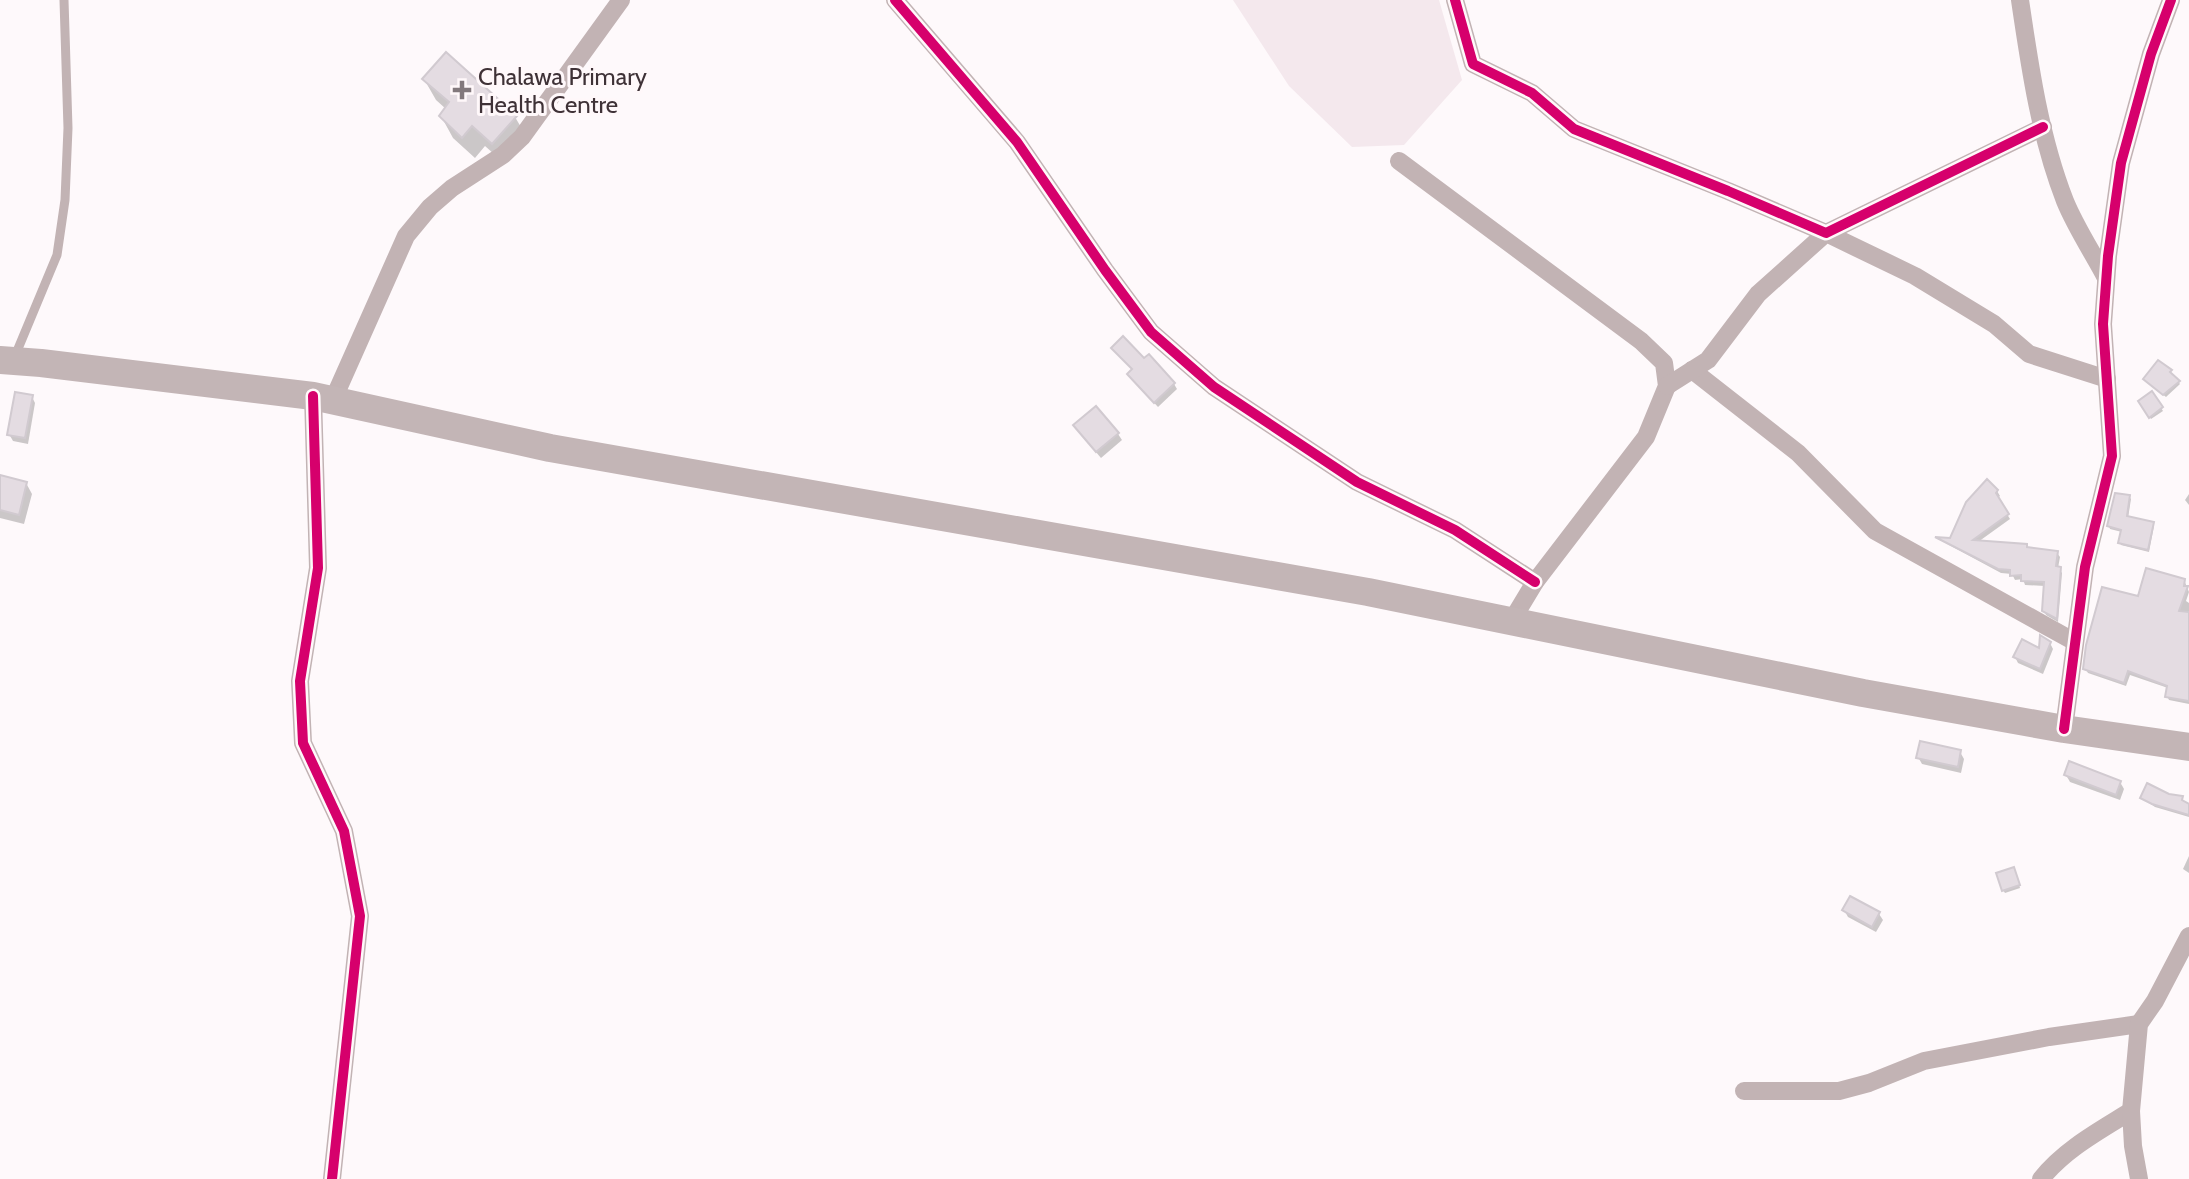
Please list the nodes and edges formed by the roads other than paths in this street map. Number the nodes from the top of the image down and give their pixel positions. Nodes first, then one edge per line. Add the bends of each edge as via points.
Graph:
1 (64, 0) edge
2 (621, 0) edge
3 (895, 0) edge
4 (1455, 0) edge
5 (2020, 0) edge
6 (2171, 0) edge
7 (2043, 127) junction
8 (1399, 161) dead end
9 (1826, 233) junction
10 (2106, 278) junction
11 (6, 360) edge
12 (1692, 370) junction
13 (2107, 379) junction
14 (1667, 387) junction
15 (323, 398) junction
16 (1535, 582) junction
17 (1511, 622) junction
18 (2075, 642) junction
19 (2064, 729) junction
20 (2189, 747) edge
21 (2189, 936) edge
22 (2139, 1024) junction
23 (1744, 1091) dead end
24 (2131, 1111) junction
25 (332, 1179) edge
26 (2041, 1179) edge
27 (2139, 1179) edge

1 - 11 lane via 68,128 57,255
2 - 15 street via 522,137 430,206 406,236
3 - 16 street via 1017,142 1152,332 1214,387 1357,482 1455,530
4 - 9 street via 1473,64 1532,93 1574,129
5 - 7 street
6 - 10 street via 2121,163
7 - 9 street
7 - 10 street via 2066,203
8 - 14 street via 1641,341 1664,363
9 - 12 street via 1758,293 1708,360
9 - 13 street via 1915,276 1994,324 2029,354
10 - 13 street
11 - 15 main road
12 - 14 street
12 - 18 street via 1798,453 1875,531
13 - 18 street via 2112,456 2085,567
14 - 16 street via 1646,437
15 - 17 main road via 550,448 1368,592
15 - 25 street via 318,568 300,681 303,743 344,831 360,916
16 - 17 street
17 - 19 main road
18 - 19 street
19 - 20 main road
21 - 22 street
22 - 23 street via 1924,1061 1839,1091
22 - 24 street
24 - 26 street via 2069,1151
24 - 27 street

